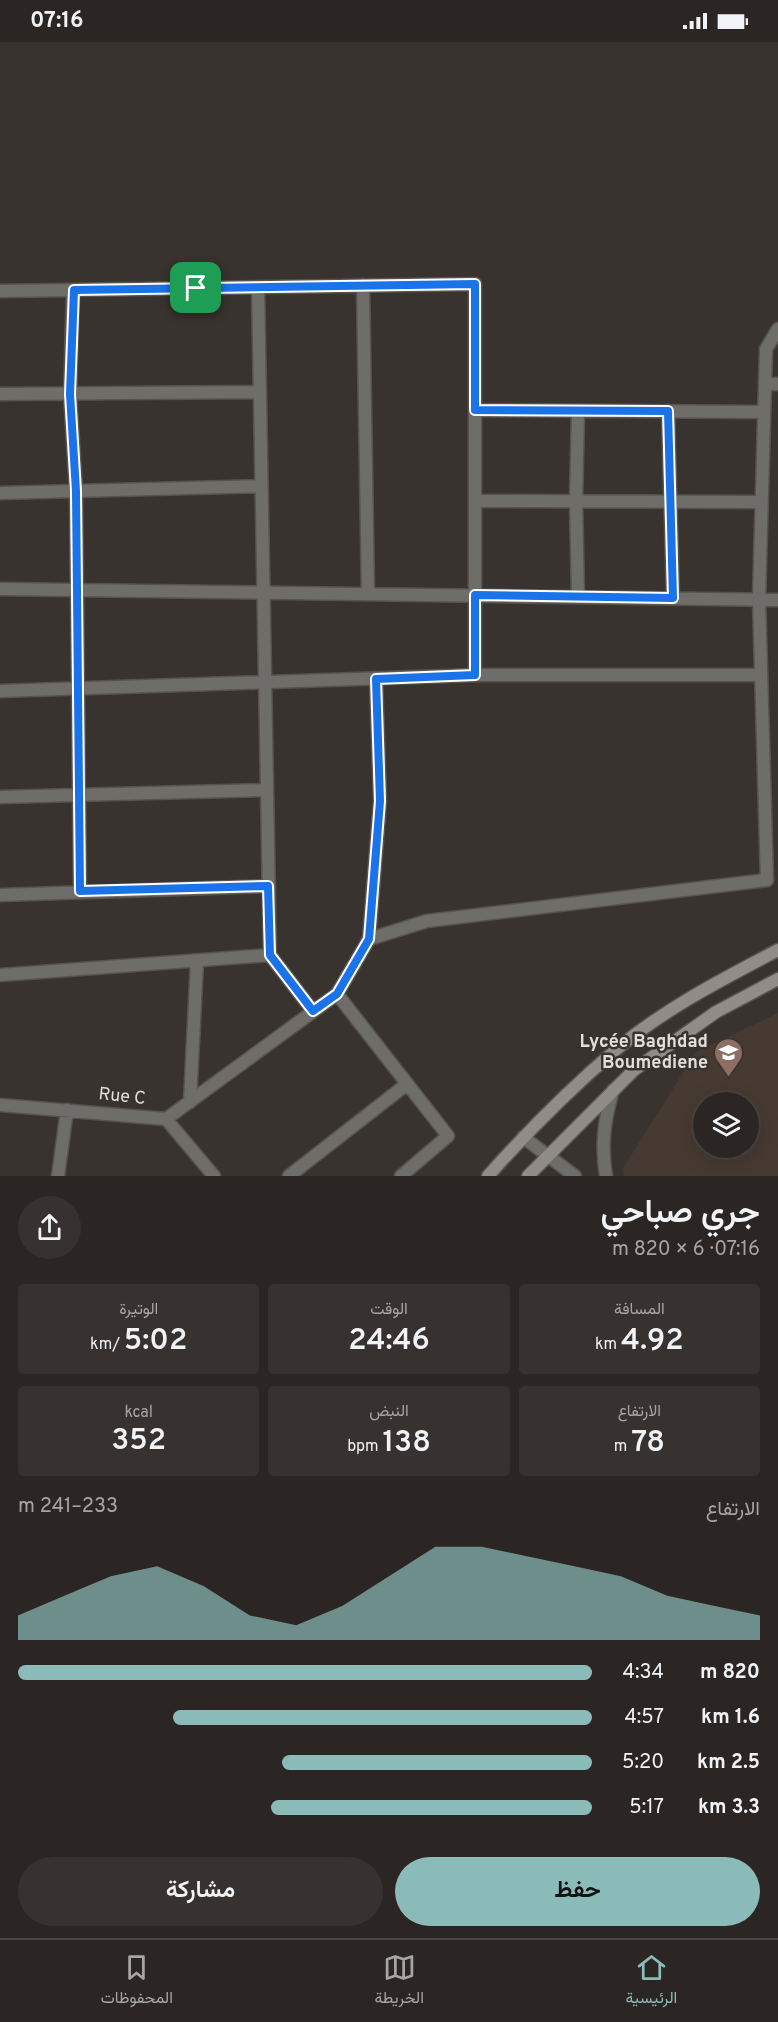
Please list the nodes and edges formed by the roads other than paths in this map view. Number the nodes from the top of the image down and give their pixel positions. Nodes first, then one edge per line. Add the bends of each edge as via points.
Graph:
1 (363, 285) junction
2 (258, 287) junction
3 (74, 290) junction
4 (0, 291) edge
5 (778, 329) edge
6 (765, 384) junction
7 (778, 384) edge
8 (260, 392) junction
9 (0, 394) edge
10 (70, 394) junction
11 (475, 410) junction
12 (578, 411) junction
13 (668, 411) junction
14 (764, 412) junction
15 (261, 486) junction
16 (76, 491) junction
17 (0, 493) edge
18 (475, 501) junction
19 (576, 501) junction
20 (671, 502) junction
21 (761, 502) junction
22 (0, 589) edge
23 (77, 590) junction
24 (263, 592) junction
25 (368, 594) junction
26 (475, 595) junction
27 (578, 597) junction
28 (673, 598) junction
29 (759, 599) junction
30 (778, 600) edge
31 (475, 675) junction
32 (761, 675) junction
33 (376, 679) junction
34 (265, 682) junction
35 (78, 688) junction
36 (0, 691) edge
37 (267, 790) junction
38 (80, 795) junction
39 (0, 797) edge
40 (268, 886) junction
41 (80, 891) junction
42 (0, 895) edge
43 (369, 939) junction
44 (778, 950) edge
45 (270, 955) junction
46 (197, 961) junction
47 (0, 975) edge
48 (778, 979) edge
49 (337, 994) junction
50 (313, 1011) junction
51 (407, 1084) junction
52 (613, 1090) junction
53 (190, 1102) junction
54 (0, 1105) edge
55 (67, 1110) junction
56 (166, 1119) junction
57 (523, 1137) junction
58 (547, 1155) junction
59 (58, 1176) edge
60 (214, 1176) edge
61 (289, 1176) edge
62 (401, 1176) edge
63 (488, 1176) edge
64 (528, 1176) edge
65 (575, 1176) edge
66 (606, 1176) edge

1 - 2 street
1 - 11 street via 475,284
1 - 25 street
2 - 3 street
2 - 8 street
3 - 4 street
3 - 10 street
5 - 6 street via 766,349
6 - 7 street
6 - 14 street
8 - 10 street
8 - 15 street
9 - 10 street
10 - 16 street
11 - 12 street
11 - 18 street
12 - 13 street
12 - 19 street
13 - 14 street
13 - 20 street
14 - 21 street
15 - 16 street
15 - 24 street
16 - 17 street
16 - 23 street
18 - 19 street
18 - 26 street
19 - 20 street
19 - 27 street
20 - 21 street
20 - 28 street
21 - 29 street
22 - 23 street
23 - 24 street
23 - 35 street
24 - 25 street
24 - 34 street
25 - 26 street
26 - 27 street
26 - 31 street
27 - 28 street
28 - 29 street
29 - 30 street
29 - 32 street
31 - 32 street
31 - 33 street
32 - 43 street via 767,880 427,921
33 - 34 street
33 - 43 street via 380,801
34 - 35 street
34 - 37 street
35 - 36 street
35 - 38 street
37 - 38 street
37 - 40 street
38 - 39 street
38 - 41 street
40 - 41 street
40 - 45 street
41 - 42 street
43 - 49 street
44 - 57 main road via 704,989 620,1047
45 - 46 street
45 - 50 street
46 - 47 street
46 - 53 street
48 - 52 main road via 716,1012 634,1070
49 - 50 street
49 - 51 street
50 - 53 street
51 - 61 street
51 - 62 street via 447,1136
52 - 58 main road
52 - 66 street via 604,1119 602,1149
53 - 56 street
54 - 55 street, Rue C
55 - 56 street, Rue C
55 - 59 street
56 - 60 street, Rue C
57 - 58 street
57 - 63 main road
58 - 64 main road
58 - 65 street

